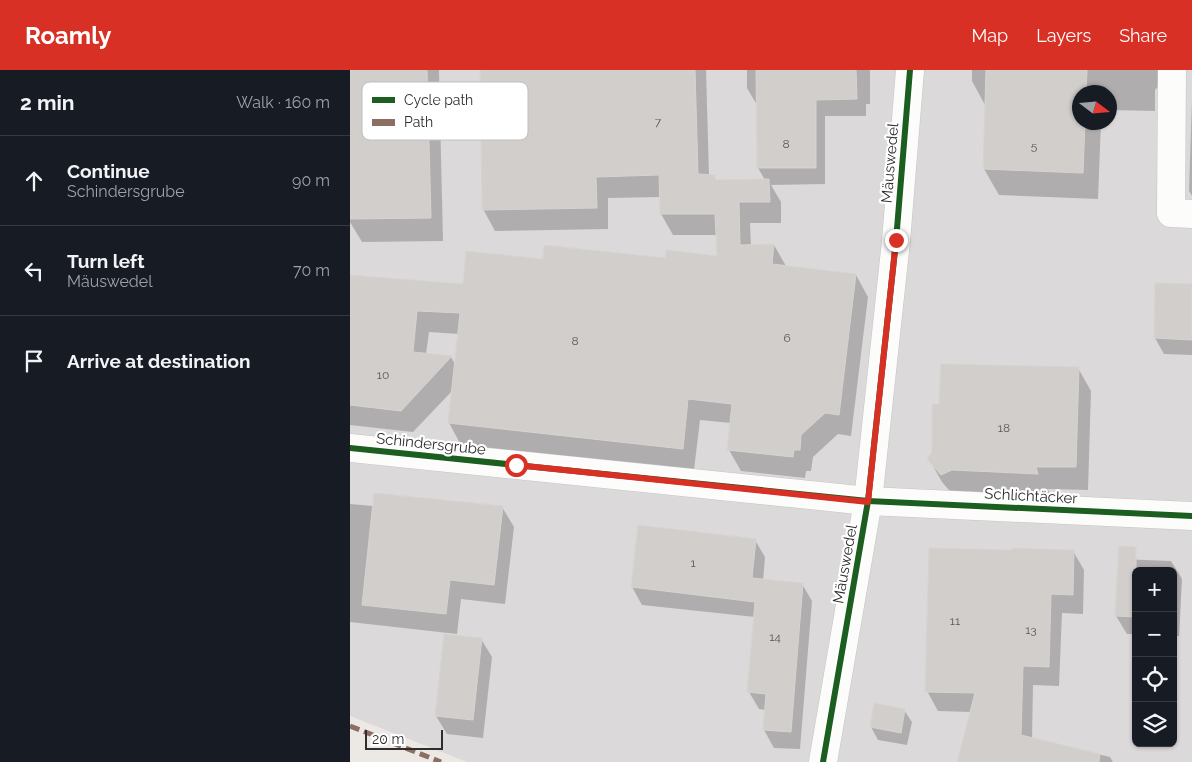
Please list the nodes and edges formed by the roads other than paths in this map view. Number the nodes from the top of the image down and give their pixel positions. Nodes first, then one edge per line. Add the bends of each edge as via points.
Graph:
1 (910, 70) edge
2 (1172, 70) edge
3 (1192, 214) edge
4 (350, 448) edge
5 (868, 502) junction
6 (1192, 516) edge
7 (823, 762) edge

1 - 5 street, Mäuswedel via 896,240
2 - 3 street via 1171,213
4 - 5 street, Schindersgrube
5 - 6 street, Schlichtäcker
5 - 7 street, Mäuswedel

